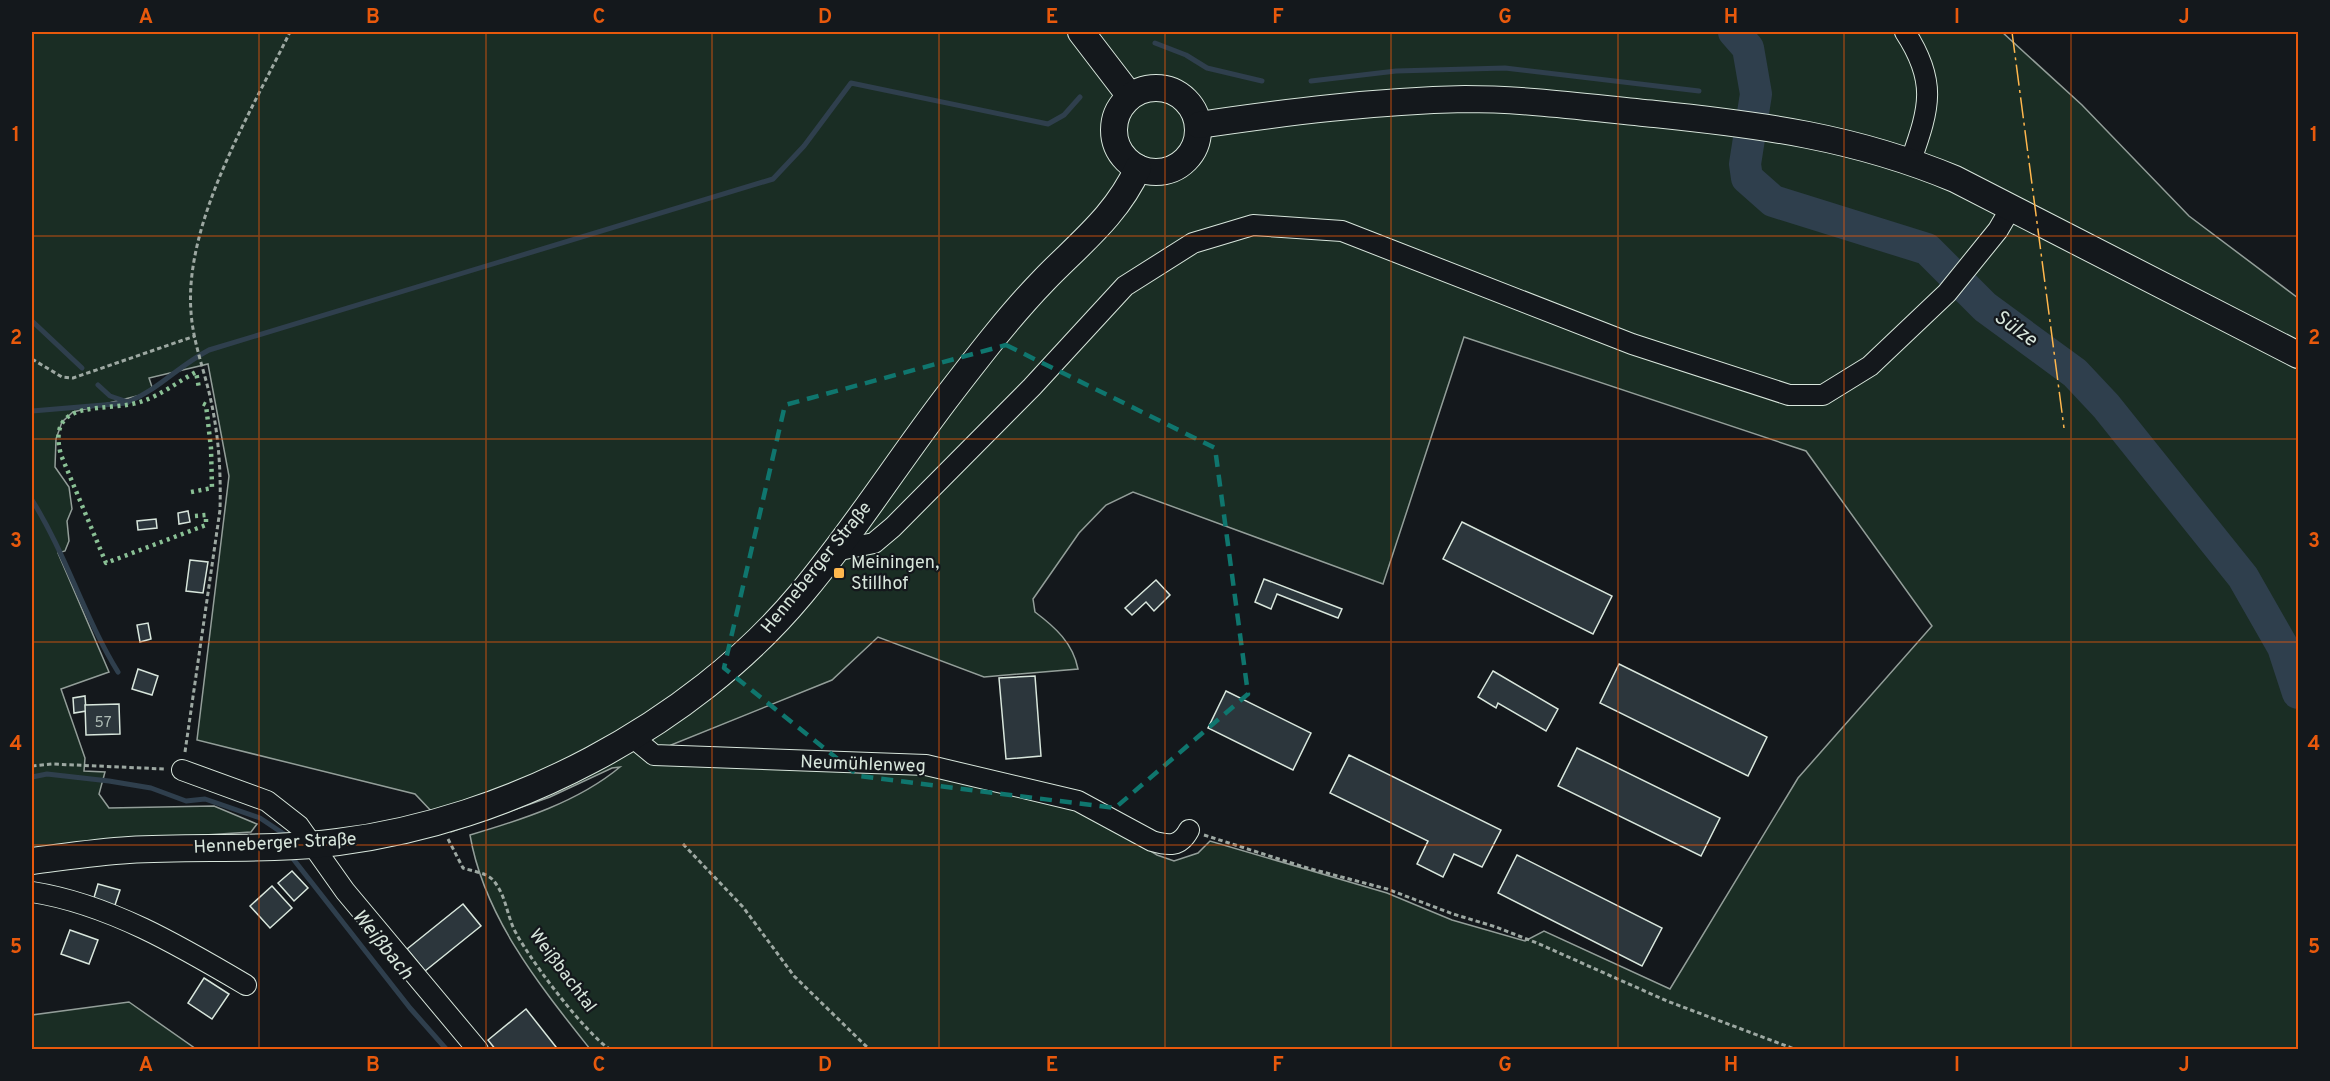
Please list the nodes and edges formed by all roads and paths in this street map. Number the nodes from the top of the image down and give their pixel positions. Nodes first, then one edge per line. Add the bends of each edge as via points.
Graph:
1 (290, 32) edge
2 (1081, 32) edge
3 (1905, 32) edge
4 (1130, 96) junction
5 (1198, 125) junction
6 (1911, 160) junction
7 (1138, 168) junction
8 (2012, 206) junction
9 (195, 336) junction
10 (2298, 355) edge
11 (32, 359) edge
12 (835, 551) junction
13 (631, 736) junction
14 (32, 766) edge
15 (182, 770) junction
16 (440, 822) junction
17 (1189, 830) joint
18 (683, 844) dead end
19 (312, 845) junction
20 (32, 861) edge
21 (32, 892) edge
22 (246, 985) dead end
23 (478, 1050) edge
24 (611, 1050) edge
25 (870, 1050) edge
26 (1797, 1050) edge

1 - 9 path via 203,221 191,279
2 - 4 main road
3 - 6 street via 1922,57 1928,85 1923,126
4 - 5 main road via 1152,87 1166,88 1190,104
4 - 7 main road via 1115,119 1114,132 1120,151
5 - 6 main road via 1342,105 1465,99 1530,101 1777,128
5 - 7 main road via 1196,146 1184,162 1158,172
6 - 8 main road
7 - 12 main road, Henneberger Straße via 1095,232 1045,279 992,339
8 - 10 main road
8 - 12 street via 1998,230 1947,293 1870,366 1823,394 1789,394 1632,344 1342,231 1253,225 1193,243 1125,285 1032,387 893,527 874,543
9 - 11 path via 73,378 62,377
9 - 15 path via 217,434 220,510
12 - 13 main road, Henneberger Straße via 760,639 689,697
13 - 16 main road, Henneberger Straße via 544,785
13 - 17 street, Neumühlenweg via 654,755 926,765 1078,801 1164,844 1175,845
14 - 15 path
15 - 19 street via 267,801 299,826
16 - 19 main road, Henneberger Straße via 380,836
16 - 24 path, Weißbachtal via 464,868 491,878 502,892 513,926 529,956
17 - 26 path via 1387,889 1496,927 1666,1001
18 - 25 path via 743,907 794,976
19 - 20 main road, Henneberger Straße via 128,850
19 - 23 street via 345,891
21 - 22 street via 107,913 180,946

